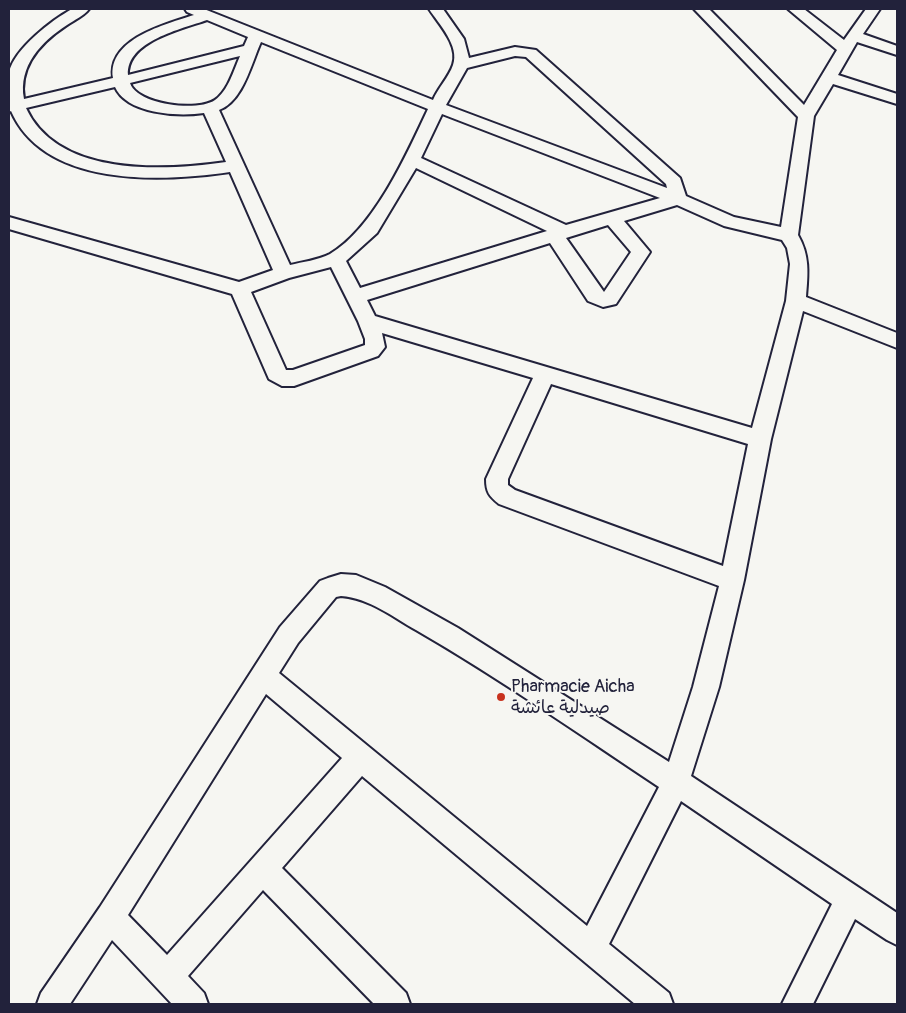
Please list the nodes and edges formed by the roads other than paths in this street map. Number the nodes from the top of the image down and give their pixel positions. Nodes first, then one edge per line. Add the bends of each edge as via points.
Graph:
1 (82, 9) edge
2 (192, 9) edge
3 (224, 9) edge
4 (436, 9) edge
5 (701, 9) edge
6 (795, 9) edge
7 (874, 9) edge
8 (208, 15) junction
9 (257, 34) junction
10 (855, 36) junction
11 (248, 49) junction
12 (845, 49) junction
13 (897, 51) edge
14 (461, 65) junction
15 (12, 76) edge
16 (828, 77) junction
17 (121, 81) junction
18 (897, 99) edge
19 (440, 101) junction
20 (12, 106) edge
21 (210, 108) junction
22 (806, 116) junction
23 (412, 160) junction
24 (236, 166) junction
25 (676, 191) junction
26 (612, 218) junction
27 (9, 223) edge
28 (560, 234) junction
29 (789, 235) junction
30 (336, 259) junction
31 (284, 273) junction
32 (240, 289) junction
33 (354, 297) junction
34 (796, 301) junction
35 (368, 321) junction
36 (897, 341) edge
37 (546, 374) junction
38 (760, 439) junction
39 (732, 580) junction
40 (263, 676) junction
41 (360, 757) junction
42 (676, 782) junction
43 (262, 868) junction
44 (850, 899) junction
45 (110, 917) junction
46 (897, 930) edge
47 (592, 948) junction
48 (167, 977) junction
49 (52, 1004) edge
50 (193, 1004) edge
51 (395, 1004) edge
52 (658, 1004) edge
53 (797, 1004) edge

1 - 15 street via 44,34
2 - 8 street
3 - 19 street
4 - 14 street via 458,39
5 - 22 street
6 - 12 street
7 - 10 street
8 - 9 street
8 - 17 street via 146,38 133,47 122,57
9 - 11 street
9 - 19 street
10 - 12 street
10 - 13 street
11 - 17 street
11 - 21 street via 230,94
12 - 16 street
14 - 19 street
14 - 25 street via 524,50 531,53
15 - 20 street
16 - 18 street
16 - 22 street
17 - 20 street
17 - 21 street via 128,96 142,103 186,109
19 - 23 street
19 - 25 street
20 - 24 street via 24,124 60,154 96,166 125,172 193,172
21 - 24 street
22 - 29 street
23 - 28 street
23 - 30 street via 371,228
24 - 31 street
25 - 26 street
25 - 29 street via 730,222
26 - 28 street
26 - 28 street via 641,252 609,299 595,296
27 - 32 street
28 - 33 street
29 - 34 street via 800,264
30 - 31 street
30 - 33 street
31 - 32 street
32 - 35 street via 276,373 282,378 294,378 370,351 375,347 375,339
33 - 35 street
34 - 36 street
34 - 38 street
35 - 37 street
37 - 38 street
37 - 39 street via 497,479 497,489 507,497
38 - 39 street
39 - 42 street via 706,687
40 - 41 street
40 - 42 street via 289,635 328,589 341,584 356,586 449,636
40 - 45 street
41 - 43 street
41 - 47 street
42 - 44 street
42 - 47 street
43 - 48 street
43 - 51 street
44 - 46 street
44 - 53 street
45 - 48 street
45 - 49 street
47 - 52 street
48 - 50 street

